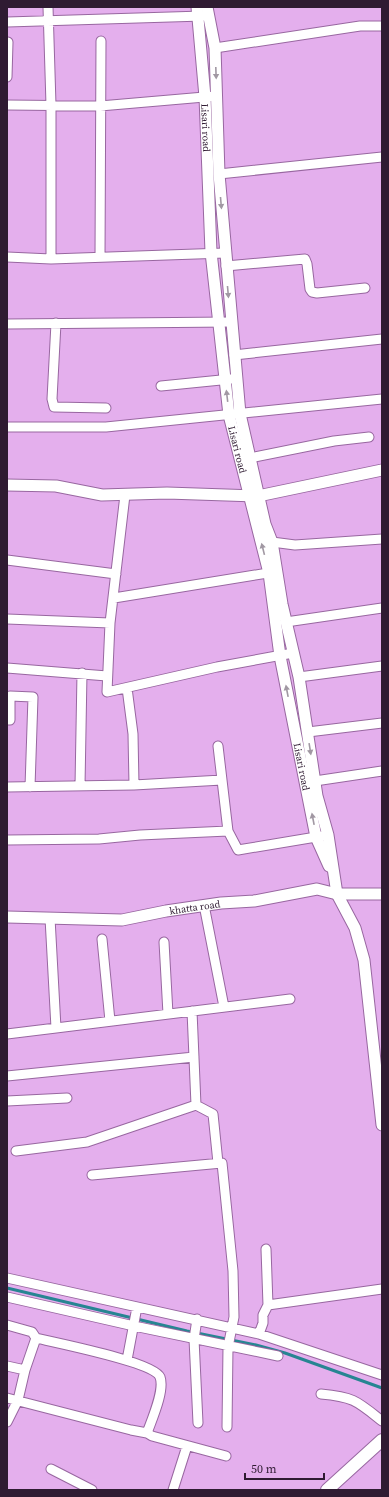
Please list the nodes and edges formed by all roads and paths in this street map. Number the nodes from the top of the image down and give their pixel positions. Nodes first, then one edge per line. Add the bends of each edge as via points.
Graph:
1 (48, 7) edge
2 (203, 11) edge
3 (48, 21) junction
4 (7, 22) edge
5 (382, 26) edge
6 (101, 41) dead end
7 (8, 42) edge
8 (215, 48) junction
9 (7, 77) edge
10 (211, 96) junction
11 (7, 105) edge
12 (51, 105) junction
13 (100, 106) junction
14 (382, 158) edge
15 (219, 174) junction
16 (211, 252) junction
17 (225, 253) junction
18 (100, 257) junction
19 (7, 258) edge
20 (51, 259) junction
21 (226, 266) junction
22 (365, 288) dead end
23 (219, 322) junction
24 (231, 322) junction
25 (56, 323) junction
26 (7, 324) edge
27 (382, 339) edge
28 (234, 355) junction
29 (236, 378) junction
30 (225, 379) junction
31 (161, 386) dead end
32 (382, 399) edge
33 (106, 408) dead end
34 (235, 414) junction
35 (7, 426) edge
36 (369, 437) dead end
37 (250, 458) junction
38 (382, 470) edge
39 (7, 486) edge
40 (125, 495) junction
41 (254, 496) junction
42 (382, 539) edge
43 (272, 542) junction
44 (7, 560) edge
45 (273, 572) junction
46 (116, 574) junction
47 (114, 598) junction
48 (382, 608) edge
49 (7, 619) edge
50 (286, 622) junction
51 (110, 623) junction
52 (293, 653) junction
53 (280, 656) junction
54 (382, 666) edge
55 (7, 668) edge
56 (82, 673) junction
57 (107, 676) junction
58 (299, 678) junction
59 (127, 688) junction
60 (7, 720) edge
61 (382, 723) edge
62 (308, 732) junction
63 (218, 746) dead end
64 (382, 771) edge
65 (222, 780) junction
66 (315, 781) junction
67 (134, 785) junction
68 (80, 786) junction
69 (7, 787) edge
70 (30, 787) junction
71 (228, 830) junction
72 (328, 835) junction
73 (316, 837) junction
74 (7, 840) edge
75 (335, 882) junction
76 (337, 894) junction
77 (382, 894) edge
78 (204, 905) junction
79 (7, 917) edge
80 (50, 918) junction
81 (102, 939) dead end
82 (164, 942) dead end
83 (290, 999) dead end
84 (224, 1007) junction
85 (192, 1011) junction
86 (168, 1014) junction
87 (110, 1021) junction
88 (7, 1024) edge
89 (56, 1028) junction
90 (8, 1034) edge
91 (194, 1057) junction
92 (7, 1076) edge
93 (380, 1091) edge
94 (66, 1098) dead end
95 (7, 1101) edge
96 (196, 1106) junction
97 (382, 1125) edge
98 (16, 1151) dead end
99 (218, 1164) junction
100 (92, 1175) dead end
101 (266, 1249) dead end
102 (7, 1278) edge
103 (382, 1289) edge
104 (7, 1296) edge
105 (268, 1305) junction
106 (137, 1307) junction
107 (196, 1319) junction
108 (7, 1325) edge
109 (134, 1326) junction
110 (233, 1327) junction
111 (259, 1334) junction
112 (36, 1338) junction
113 (194, 1339) junction
114 (228, 1347) junction
115 (278, 1356) dead end
116 (127, 1360) junction
117 (7, 1366) edge
118 (25, 1370) junction
119 (382, 1375) edge
120 (321, 1394) dead end
121 (7, 1398) edge
122 (18, 1400) junction
123 (382, 1421) edge
124 (7, 1422) edge
125 (198, 1423) dead end
126 (227, 1427) dead end
127 (147, 1433) junction
128 (382, 1440) edge
129 (187, 1446) junction
130 (226, 1456) dead end
131 (51, 1468) dead end
132 (92, 1490) edge
133 (173, 1490) edge
134 (328, 1490) edge

1 - 3 street
2 - 3 street
2 - 8 street, Lisari road
2 - 10 street, Lisari road
3 - 4 street
3 - 12 street
5 - 8 street via 360,26
6 - 13 street
7 - 9 street
8 -> 10 street, Lisari road
10 - 13 street
10 - 15 street, Lisari road
10 - 16 street, Lisari road
11 - 12 street
12 - 13 street
12 - 20 street
13 - 18 street
14 - 15 street
15 -> 17 street, Lisari road
16 - 17 street
16 - 18 street
16 - 23 street, Lisari road
17 - 21 street, Lisari road
18 - 20 street
19 - 20 street
21 - 22 street via 305,260 312,292
21 -> 24 street, Lisari road
23 - 24 street
23 - 25 street
23 - 30 street, Lisari road
24 - 28 street, Lisari road
25 - 26 street
25 - 33 street via 52,399 54,407
27 - 28 street
28 - 29 street, Lisari road
29 - 30 street
29 - 34 street, Lisari road
30 - 31 street
34 -> 30 street, Lisari road
32 - 34 street
34 - 35 street via 106,427
34 - 37 street, Lisari road
34 - 41 street, Lisari road
36 - 37 street
37 - 41 street, Lisari road
38 - 41 street
39 - 40 street via 56,486 102,495
40 - 41 street
40 - 46 street
41 - 43 street, Lisari road
45 -> 41 street, Lisari road
42 - 43 street via 295,545
43 - 45 street, Lisari road
44 - 46 street
45 - 47 street
45 - 50 street, Lisari road
45 - 53 street, Lisari road
46 - 47 street
47 - 51 street
48 - 50 street
49 - 51 street
50 - 52 street, Lisari road
51 - 57 street
52 - 53 street
52 - 58 street, Lisari road
53 - 59 street via 217,667
73 -> 53 street, Lisari road
54 - 58 street
55 - 56 street
56 - 57 street
56 - 68 street
57 - 59 street via 107,692
58 - 62 street, Lisari road
59 - 67 street via 133,734
60 - 70 street via 10,720 10,696 33,697
61 - 62 street
62 -> 66 street, Lisari road
63 - 65 street
64 - 66 street
65 - 67 street
65 - 71 street
66 - 72 street, Lisari road
67 - 68 street
68 - 70 street
69 - 70 street
71 - 73 street via 238,850
71 - 74 street via 99,840
72 - 73 street
72 - 75 street, Lisari road
73 - 75 street, Lisari road
75 - 76 street, Lisari road
76 - 77 street, khatta road
76 - 78 street, khatta road via 317,889 254,901
76 - 93 street, Lisari road via 355,928 364,960
78 - 80 street, khatta road via 122,920
78 - 84 street
79 - 80 street, khatta road
80 - 89 street
81 - 87 street
82 - 86 street
83 - 84 street
84 - 85 street
85 - 86 street
85 - 91 street
86 - 87 street
87 - 89 street
88 - 90 street
89 - 90 street
91 - 92 street
91 - 96 street
93 - 97 street, Lisari road
94 - 95 street
96 - 98 street via 87,1142
96 - 99 street via 213,1114
99 - 100 street
99 - 110 street via 222,1163 233,1272
101 - 105 street
102 - 106 street
103 - 105 street
104 - 109 street
105 - 111 street
106 - 107 street
106 - 109 street
107 - 110 street
107 - 113 street
108 - 112 street via 32,1332
109 - 113 street
109 - 116 street
110 - 111 street
110 - 114 street
111 - 119 street
112 - 116 street
112 - 118 street
113 - 114 street
113 - 125 street
114 - 115 street
114 - 126 street
116 - 127 street via 156,1371 160,1378 161,1389
117 - 118 street
118 - 122 street
120 - 123 street via 352,1399
121 - 122 street
122 - 124 street
122 - 127 street
127 - 129 street
128 - 134 main road
129 - 130 street
129 - 133 street
131 - 132 street

